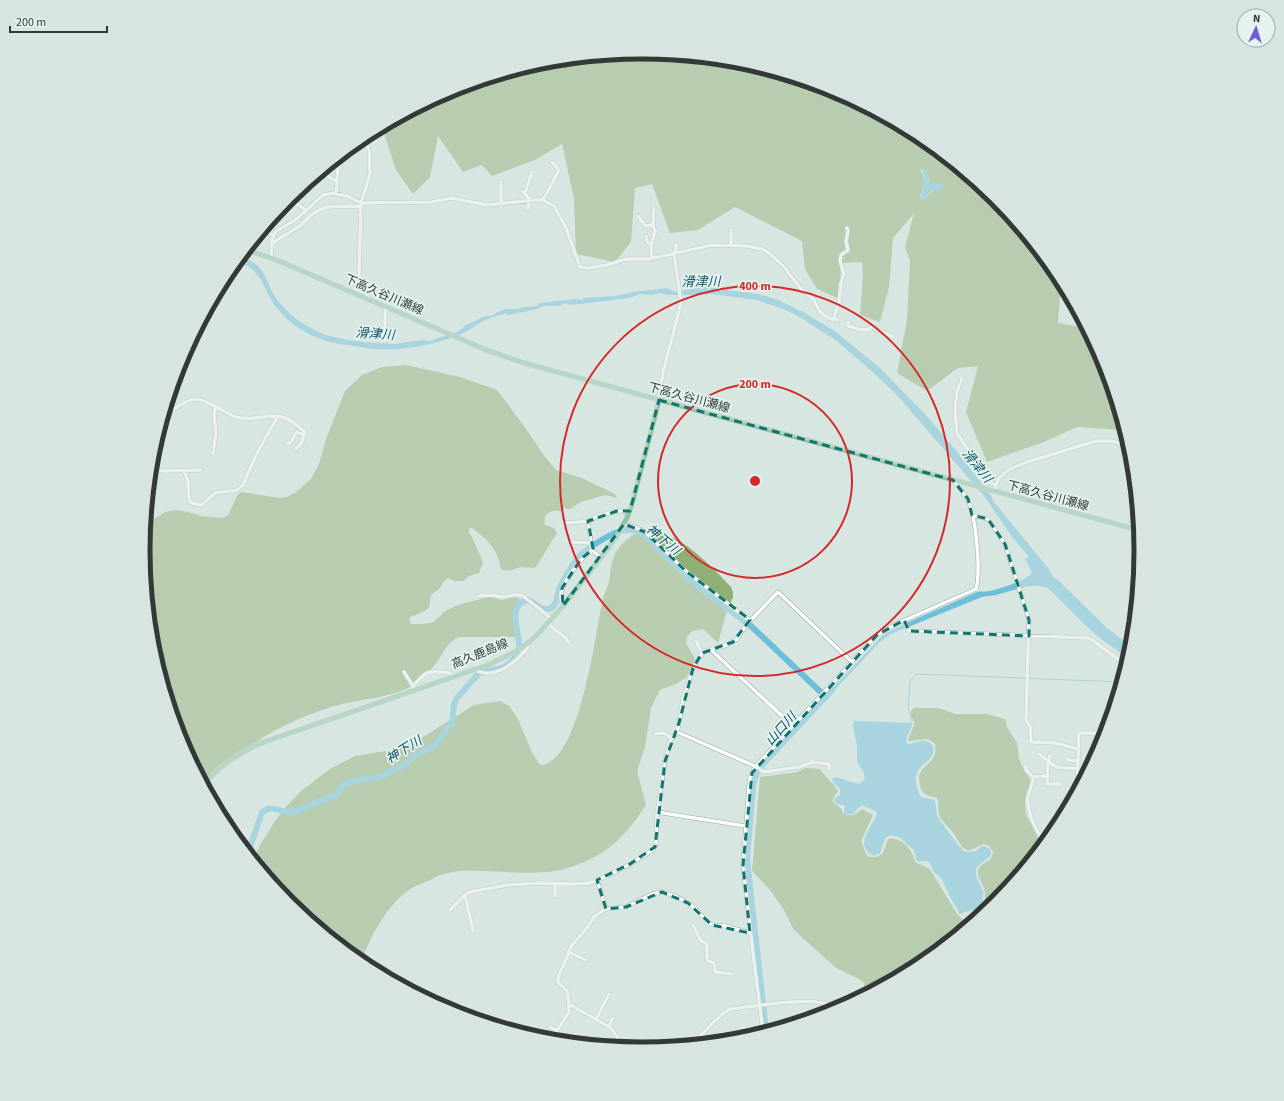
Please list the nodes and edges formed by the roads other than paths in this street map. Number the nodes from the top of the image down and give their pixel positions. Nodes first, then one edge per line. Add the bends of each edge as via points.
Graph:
1 (367, 143) edge
2 (342, 162) edge
3 (552, 162) dead end
4 (338, 167) joint
5 (532, 172) dead end
6 (326, 175) edge
7 (336, 181) junction
8 (501, 182) dead end
9 (336, 194) junction
10 (528, 200) junction
11 (542, 200) junction
12 (294, 203) edge
13 (361, 203) junction
14 (501, 204) junction
15 (654, 207) dead end
16 (361, 208) junction
17 (528, 209) dead end
18 (306, 211) junction
19 (638, 216) dead end
20 (653, 225) junction
21 (847, 228) dead end
22 (731, 230) dead end
23 (268, 231) edge
24 (273, 235) junction
25 (646, 236) dead end
26 (272, 244) junction
27 (676, 244) dead end
28 (730, 245) junction
29 (651, 246) junction
30 (255, 248) edge
31 (252, 251) edge
32 (255, 252) junction
33 (675, 253) junction
34 (271, 258) junction
35 (652, 258) junction
36 (369, 299) junction
37 (386, 307) junction
38 (833, 320) junction
39 (838, 320) dead end
40 (848, 322) dead end
41 (893, 337) dead end
42 (385, 341) dead end
43 (962, 378) dead end
44 (659, 400) junction
45 (216, 407) junction
46 (171, 410) edge
47 (278, 416) junction
48 (304, 435) junction
49 (287, 443) dead end
50 (1122, 444) edge
51 (296, 449) dead end
52 (213, 454) dead end
53 (158, 470) edge
54 (201, 470) dead end
55 (184, 471) junction
56 (953, 480) junction
57 (996, 485) junction
58 (994, 491) junction
59 (629, 513) junction
60 (972, 515) junction
61 (563, 521) dead end
62 (588, 521) junction
63 (623, 526) junction
64 (1133, 529) edge
65 (571, 542) dead end
66 (591, 547) junction
67 (601, 558) junction
68 (479, 596) dead end
69 (563, 606) junction
70 (552, 619) junction
71 (904, 621) junction
72 (749, 623) junction
73 (548, 624) junction
74 (1029, 636) junction
75 (696, 641) dead end
76 (528, 642) junction
77 (569, 643) dead end
78 (710, 649) junction
79 (702, 653) junction
80 (1121, 661) edge
81 (852, 662) junction
82 (404, 672) dead end
83 (479, 672) junction
84 (453, 676) junction
85 (414, 688) junction
86 (794, 726) junction
87 (677, 732) junction
88 (1098, 733) edge
89 (655, 734) dead end
90 (672, 738) junction
91 (1078, 749) junction
92 (1039, 754) dead end
93 (1050, 756) dead end
94 (1068, 758) dead end
95 (1078, 761) junction
96 (1049, 762) junction
97 (1026, 765) dead end
98 (756, 767) junction
99 (829, 769) dead end
100 (1078, 769) junction
101 (1048, 776) junction
102 (1033, 777) junction
103 (1078, 778) edge
104 (208, 780) edge
105 (1060, 784) dead end
106 (657, 812) junction
107 (745, 826) junction
108 (1039, 834) junction
109 (1044, 834) edge
110 (1041, 838) edge
111 (597, 880) junction
112 (555, 884) junction
113 (465, 895) junction
114 (555, 896) dead end
115 (606, 909) junction
116 (450, 910) dead end
117 (693, 924) dead end
118 (473, 931) dead end
119 (750, 933) junction
120 (568, 952) junction
121 (586, 960) dead end
122 (732, 974) dead end
123 (609, 994) dead end
124 (569, 1004) junction
125 (829, 1005) edge
126 (763, 1006) junction
127 (614, 1018) dead end
128 (596, 1019) junction
129 (609, 1026) junction
130 (550, 1027) dead end
131 (763, 1027) edge
132 (557, 1031) junction
133 (555, 1034) edge
134 (698, 1039) edge
135 (621, 1041) edge

1 - 13 street via 370,174
2 - 4 street
3 - 11 street via 558,172
4 - 7 street
5 - 10 street via 524,192
6 - 7 street
7 - 9 street
8 - 14 street
9 - 13 street
9 - 18 street via 323,195
10 - 11 street
10 - 14 street
10 - 17 street
11 - 35 street via 554,206 566,228 580,267 606,265 626,259
12 - 18 street
13 - 14 street via 432,202 451,198 480,205
13 - 16 street
15 - 20 street
16 - 26 street via 328,207 320,210
16 - 36 street via 358,273
18 - 24 street
19 - 20 street via 645,226
20 - 29 street via 655,231
21 - 38 street via 845,238 848,251 842,254 840,261 844,277
22 - 28 street
23 - 24 street
24 - 26 street
25 - 29 street
26 - 34 street
27 - 33 street
28 - 33 street via 712,245
28 - 38 street via 762,249 769,253 812,299 821,313
29 - 35 street
30 - 32 street
31 - 32 main road, 下高久谷川瀬線
32 - 34 main road, 下高久谷川瀬線
33 - 35 street
33 - 44 street via 681,298
34 - 36 main road, 下高久谷川瀬線
36 - 37 main road, 下高久谷川瀬線
37 - 42 street
37 - 44 main road, 下高久谷川瀬線 via 524,363
38 - 39 street
40 - 41 street via 848,326 861,330 872,327
43 - 57 street via 955,409 957,433 975,461 981,479
44 - 56 main road, 下高久谷川瀬線
44 - 59 main road, 高久鹿島線
45 - 46 street via 196,398
45 - 47 street via 235,417 248,420
45 - 52 street
47 - 48 street via 296,424 305,432
47 - 55 street via 243,485 238,490 218,492 202,505 192,503 189,500 188,481
48 - 49 street via 297,432 290,443
48 - 51 street
50 - 57 street via 1102,440 1020,464 999,478
53 - 55 street
54 - 55 street
56 - 58 main road, 下高久谷川瀬線
56 - 60 street via 968,499
57 - 58 street
58 - 64 main road, 下高久谷川瀬線
59 - 62 street via 617,511
59 - 63 main road, 高久鹿島線
60 - 71 street via 977,548 976,589
60 - 74 street via 989,521 1005,544 1029,620
61 - 62 street
62 - 66 street
63 - 67 main road, 高久鹿島線
63 - 72 street via 645,532 692,576
65 - 66 street
66 - 67 street
66 - 69 street via 562,588
67 - 69 main road, 高久鹿島線
68 - 70 street via 522,595
69 - 70 main road, 高久鹿島線
70 - 73 main road, 高久鹿島線
71 - 74 street via 909,631
71 - 81 street via 882,632
72 - 78 street via 733,642
72 - 81 street via 778,592
73 - 76 main road, 高久鹿島線
73 - 77 street
74 - 80 street via 1090,639
74 - 91 street via 1026,720 1030,726 1031,742 1055,743
75 - 79 street
76 - 83 main road, 高久鹿島線
76 - 83 street via 526,651 507,668
78 - 79 street
78 - 86 street
79 - 87 street via 688,683
81 - 86 street
82 - 85 street
83 - 84 main road, 高久鹿島線
84 - 85 main road, 高久鹿島線
84 - 85 street via 450,673 427,672
85 - 104 main road, 高久鹿島線 via 262,743 227,762
86 - 98 street
87 - 90 street
87 - 98 street
88 - 91 street via 1079,733
89 - 90 street via 664,733
90 - 106 street via 665,761
91 - 95 street
92 - 96 street
93 - 96 street
94 - 95 street
95 - 100 street
96 - 100 street via 1056,767
96 - 101 street
97 - 102 street via 1026,770
98 - 99 street via 765,772 817,762 829,764
98 - 107 street via 750,778
100 - 103 street
101 - 102 street
101 - 105 street via 1047,784
102 - 108 street via 1027,800 1031,818
106 - 107 street
106 - 111 street via 656,843 653,850
107 - 119 street via 743,865
108 - 109 street
108 - 110 street
111 - 112 street
111 - 115 street
112 - 113 street via 539,882 508,885 469,892
112 - 114 street
113 - 116 street
113 - 118 street
115 - 119 street via 626,907 662,892 688,903 712,925
115 - 120 street via 595,916
117 - 122 street via 701,941 707,944 707,958 708,961 714,962 715,972
119 - 126 street
120 - 121 street
120 - 124 street via 558,982 566,990
123 - 128 street
124 - 128 street
124 - 132 street via 569,1012
125 - 126 street via 811,1001
126 - 131 street
126 - 134 street via 730,1009 724,1012
127 - 129 street
128 - 129 street
129 - 135 street
130 - 132 street
132 - 133 street

